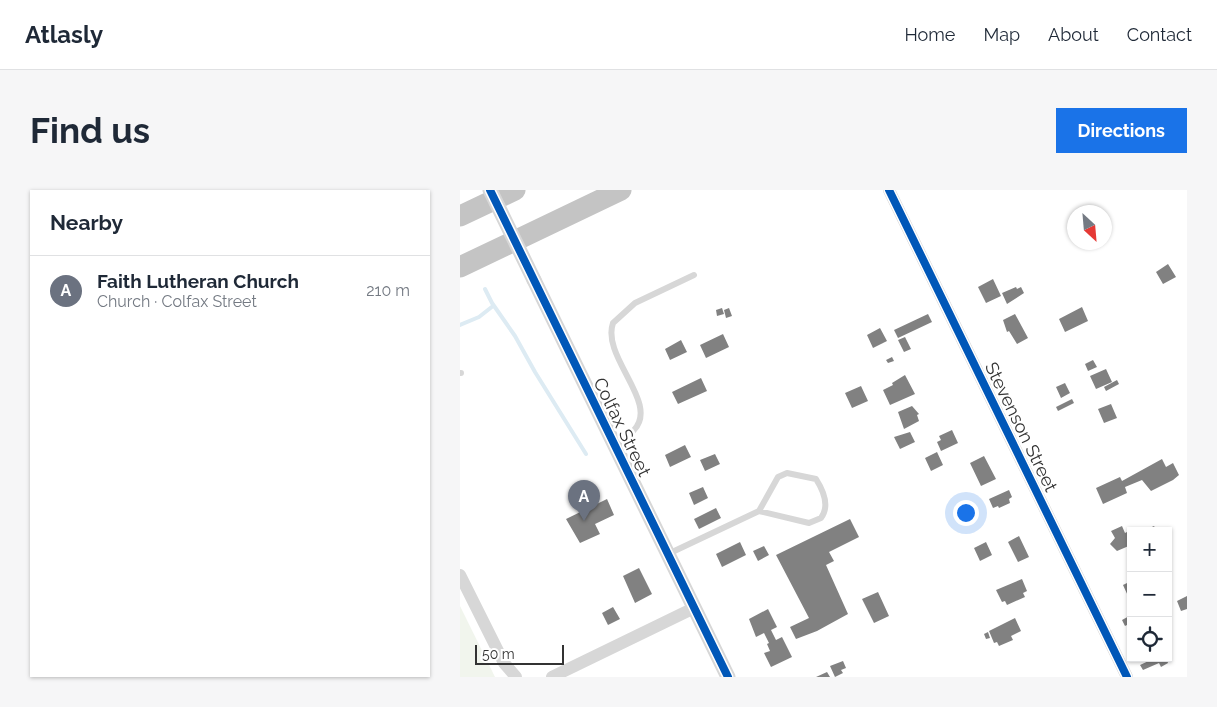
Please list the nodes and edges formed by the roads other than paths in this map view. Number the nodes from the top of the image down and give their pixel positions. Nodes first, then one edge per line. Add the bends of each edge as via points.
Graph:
1 (490, 190) edge
2 (515, 190) edge
3 (621, 190) edge
4 (889, 190) edge
5 (460, 216) edge
6 (460, 267) edge
7 (694, 275) dead end
8 (613, 443) junction
9 (760, 511) junction
10 (668, 554) junction
11 (460, 575) edge
12 (694, 608) junction
13 (512, 676) edge
14 (552, 677) edge
15 (728, 677) edge
16 (1127, 677) edge

1 - 8 street, Colfax Street, bridge
2 - 5 highway
3 - 6 highway
4 - 16 street, Stevenson Street
7 - 8 lane via 635,303 613,323 611,343 636,397 641,416 634,430
8 - 10 street, Colfax Street
9 - 9 lane via 809,524 821,518 826,506 816,479 787,473 778,477
9 - 10 lane
10 - 12 street, Colfax Street
11 - 13 street
12 - 14 street
12 - 15 street, Colfax Street

